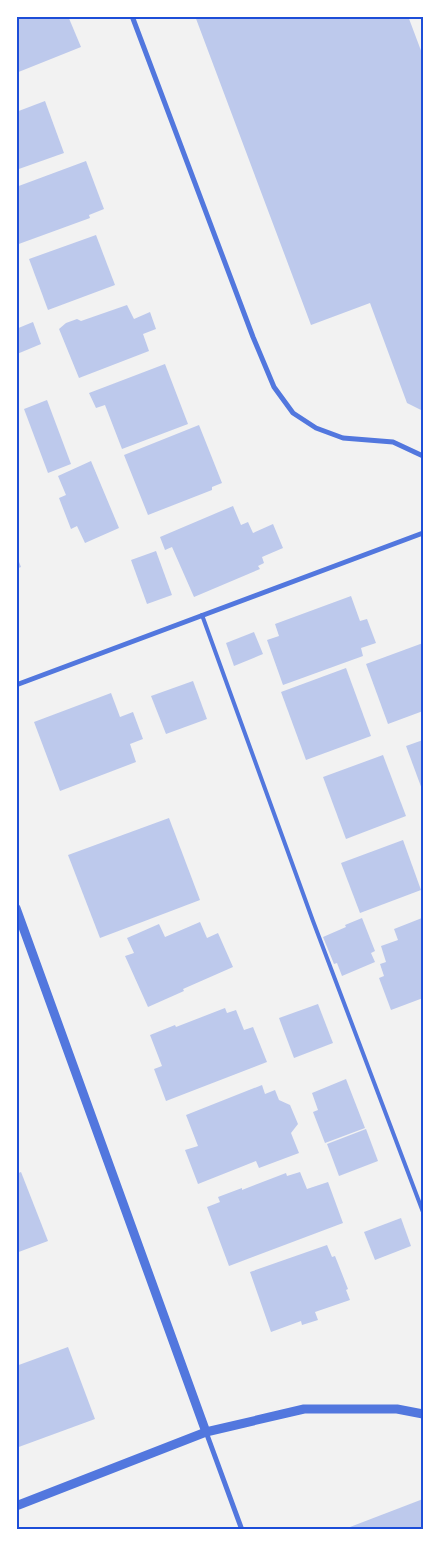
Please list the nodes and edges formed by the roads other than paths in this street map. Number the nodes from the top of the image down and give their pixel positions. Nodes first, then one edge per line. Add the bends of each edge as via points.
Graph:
1 (132, 16) edge
2 (423, 456) edge
3 (423, 533) edge
4 (202, 615) junction
5 (16, 686) edge
6 (16, 908) edge
7 (423, 1212) edge
8 (423, 1414) edge
9 (206, 1432) junction
10 (16, 1506) edge
11 (242, 1530) edge

1 - 2 street via 274,387 293,413 316,428 343,438 393,442
3 - 4 street
4 - 5 street
4 - 7 lane
6 - 9 street
8 - 9 street via 397,1409 304,1409
9 - 10 street
9 - 11 street

